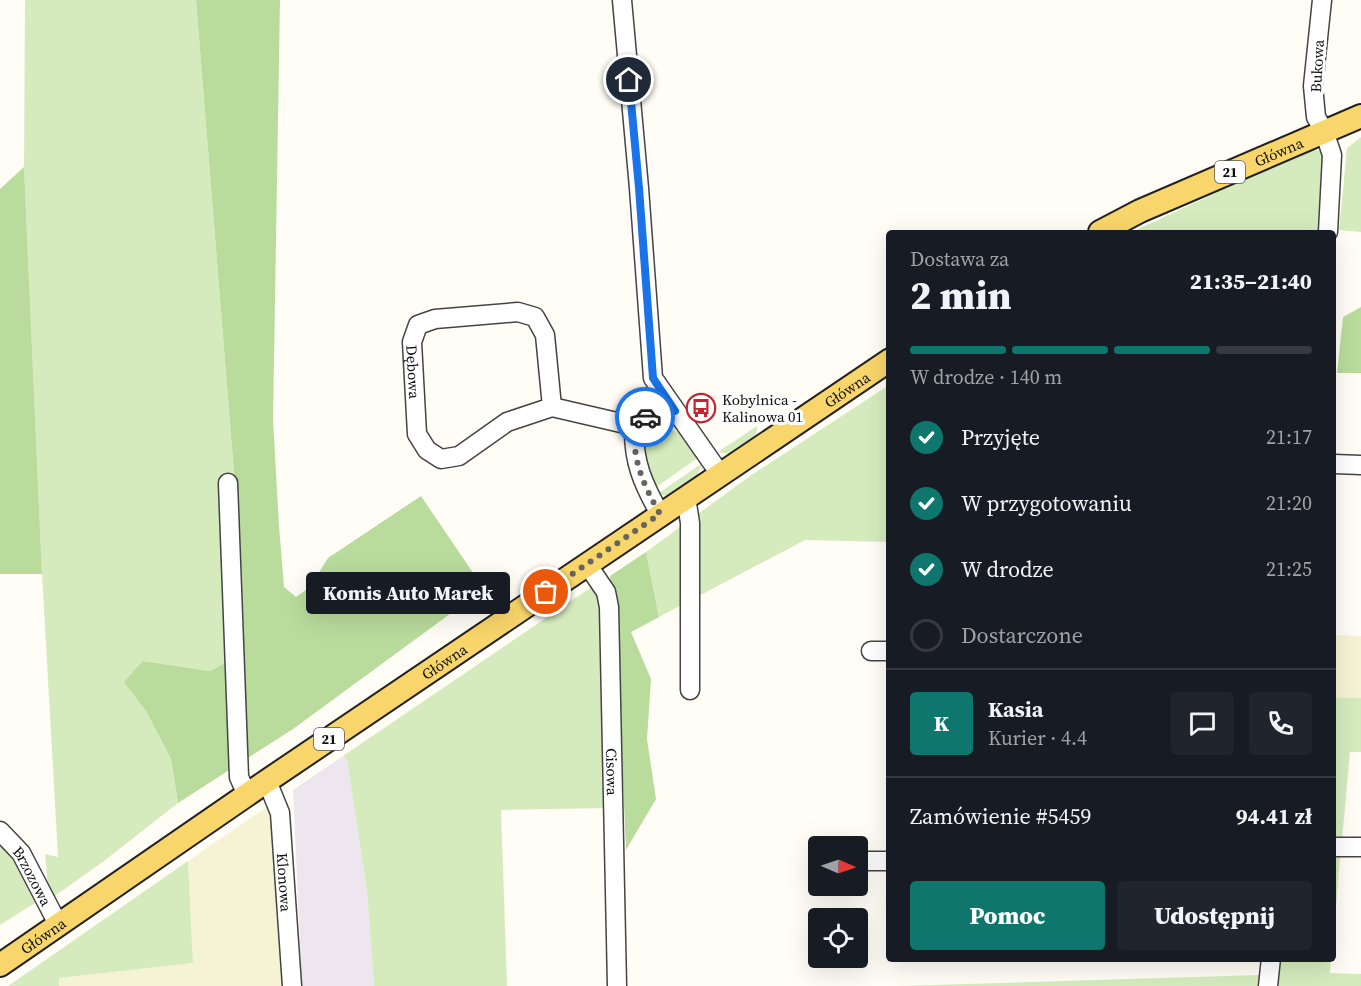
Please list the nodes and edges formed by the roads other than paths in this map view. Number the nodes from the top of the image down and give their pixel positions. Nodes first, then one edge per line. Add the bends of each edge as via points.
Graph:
1 (622, 0) edge
2 (1322, 0) edge
3 (1361, 116) edge
4 (1324, 131) junction
5 (1104, 230) edge
6 (1328, 230) edge
7 (886, 363) edge
8 (552, 407) junction
9 (675, 411) junction
10 (634, 426) junction
11 (1336, 464) edge
12 (1361, 465) edge
13 (720, 474) junction
14 (228, 483) dead end
15 (686, 497) junction
16 (660, 514) junction
17 (587, 564) junction
18 (871, 651) dead end
19 (886, 651) edge
20 (690, 690) dead end
21 (267, 781) junction
22 (247, 795) junction
23 (0, 831) edge
24 (1336, 847) edge
25 (1361, 847) edge
26 (868, 861) edge
27 (886, 861) edge
28 (59, 926) junction
29 (1270, 962) edge
30 (0, 965) edge
31 (292, 986) edge
32 (617, 986) edge
33 (1268, 986) edge

1 - 9 street via 653,378
2 - 4 street, Bukowa via 1313,86 1316,117
3 - 4 main road, Główna / 21
4 - 5 main road, Główna / 21
4 - 6 street, Bukowa via 1332,155
7 - 13 main road, Główna / 21
8 - 8 street, Dębowa via 507,422 459,456 441,459 427,450 417,434 412,342 418,325 435,318 518,312 535,317 545,335
8 - 10 street
9 - 10 street via 658,411
9 - 13 street
10 - 16 street via 633,447 640,474
11 - 12 street
13 - 15 main road, Główna / 21
14 - 22 street via 239,777
15 - 16 main road, Główna / 21
15 - 20 street via 690,523
16 - 17 main road, Główna / 21
17 - 21 main road, Główna / 21
17 - 32 street, Cisowa via 606,592 609,607
18 - 19 street
21 - 22 main road, Główna / 21
21 - 31 street, Klonowa via 280,813
22 - 28 main road, Główna / 21
23 - 28 street, Brzozowa via 21,853
24 - 25 street
26 - 27 street
28 - 30 main road, Główna / 21
29 - 33 street

